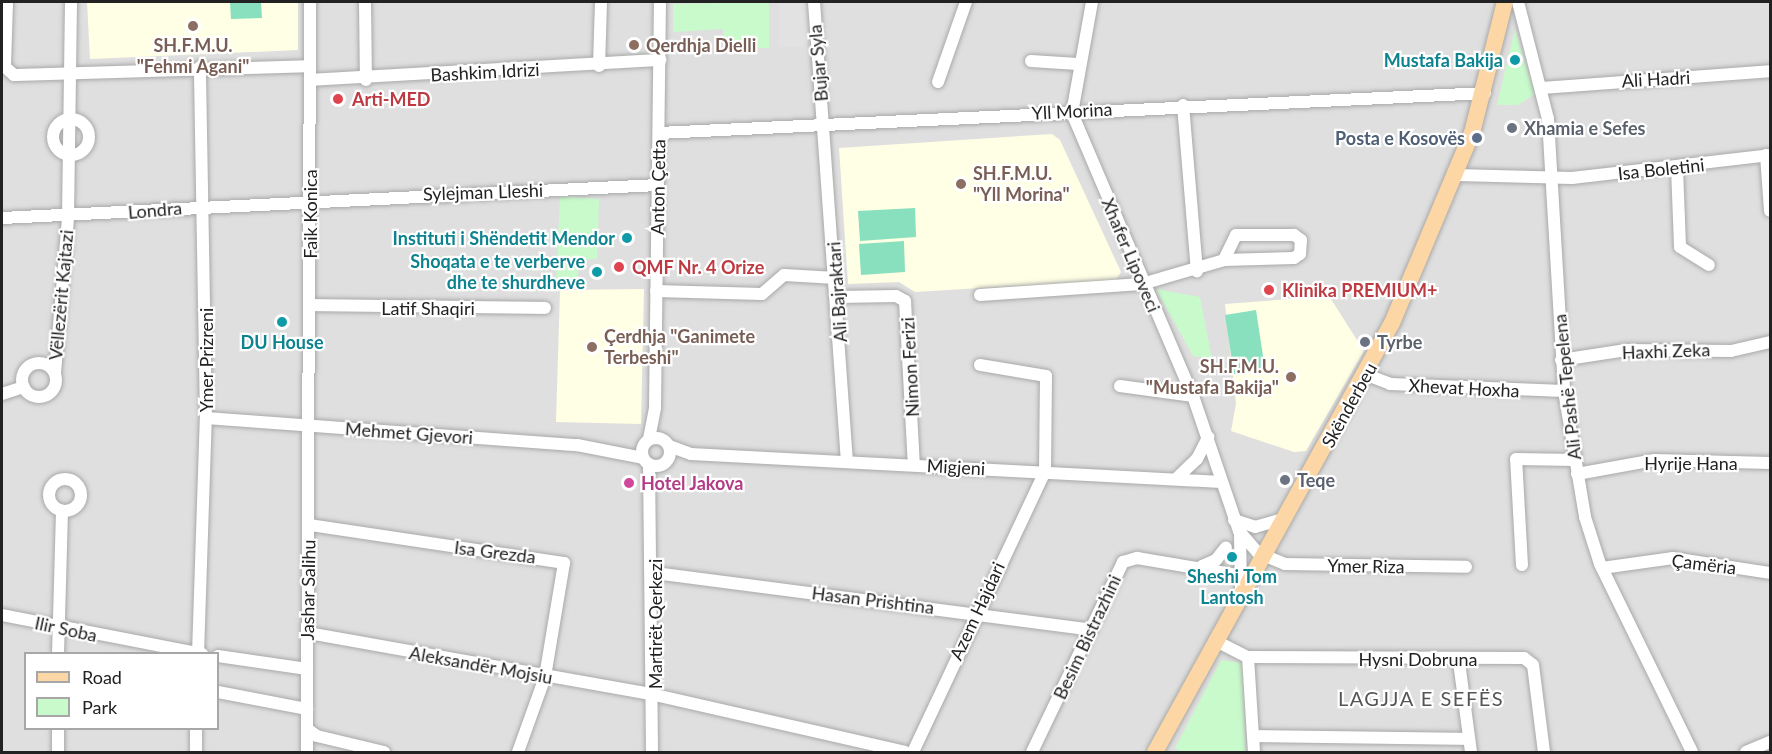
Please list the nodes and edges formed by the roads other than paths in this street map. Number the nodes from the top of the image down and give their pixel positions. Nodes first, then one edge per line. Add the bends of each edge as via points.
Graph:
1 (8, 2) edge
2 (71, 2) edge
3 (310, 2) edge
4 (365, 2) edge
5 (601, 2) edge
6 (660, 2) edge
7 (814, 2) edge
8 (966, 2) edge
9 (1092, 2) edge
10 (1505, 2) edge
11 (1518, 2) edge
12 (660, 60) junction
13 (1030, 61) dead end
14 (1078, 64) junction
15 (309, 66) junction
16 (599, 66) junction
17 (200, 67) junction
18 (1770, 71) edge
19 (69, 73) junction
20 (310, 80) junction
21 (366, 80) junction
22 (938, 82) dead end
23 (1541, 88) junction
24 (1485, 93) junction
25 (1183, 105) junction
26 (1072, 113) junction
27 (66, 120) junction
28 (824, 124) junction
29 (659, 133) junction
30 (66, 155) junction
31 (1768, 155) edge
32 (1677, 168) junction
33 (1456, 175) junction
34 (1552, 175) junction
35 (658, 185) junction
36 (309, 199) junction
37 (205, 206) junction
38 (1770, 211) edge
39 (68, 217) junction
40 (2, 218) edge
41 (1224, 260) junction
42 (1709, 265) dead end
43 (1197, 271) junction
44 (836, 278) junction
45 (1142, 284) junction
46 (656, 291) junction
47 (980, 295) dead end
48 (838, 297) junction
49 (311, 305) junction
50 (545, 308) dead end
51 (1770, 342) edge
52 (1561, 360) junction
53 (980, 365) dead end
54 (54, 373) junction
55 (1367, 375) junction
56 (1120, 386) dead end
57 (24, 387) junction
58 (1564, 391) junction
59 (2, 394) edge
60 (1193, 396) junction
61 (655, 408) junction
62 (206, 418) junction
63 (311, 427) junction
64 (1208, 437) junction
65 (665, 443) junction
66 (691, 454) junction
67 (652, 456) junction
68 (847, 460) junction
69 (1575, 460) junction
70 (1770, 463) edge
71 (914, 465) junction
72 (1045, 472) junction
73 (1577, 474) junction
74 (1176, 479) junction
75 (1221, 482) junction
76 (62, 511) dead end
77 (1287, 517) junction
78 (310, 525) junction
79 (1237, 526) junction
80 (1226, 547) dead end
81 (1265, 557) junction
82 (1522, 564) dead end
83 (1202, 566) junction
84 (1466, 567) dead end
85 (1602, 568) junction
86 (654, 573) junction
87 (1770, 573) edge
88 (1232, 574) dead end
89 (1240, 593) junction
90 (975, 613) junction
91 (2, 615) edge
92 (59, 628) junction
93 (1091, 630) junction
94 (308, 633) junction
95 (1220, 643) junction
96 (58, 652) edge
97 (193, 652) edge
98 (199, 652) edge
99 (219, 656) edge
100 (1248, 657) junction
101 (1458, 662) junction
102 (307, 669) junction
103 (545, 677) junction
104 (219, 692) edge
105 (655, 695) junction
106 (307, 709) junction
107 (307, 729) junction
108 (58, 730) edge
109 (196, 730) edge
110 (1256, 736) junction
111 (1469, 740) junction
112 (1770, 742) edge
113 (58, 753) edge
114 (196, 753) edge
115 (307, 753) edge
116 (384, 753) edge
117 (518, 753) edge
118 (652, 753) edge
119 (905, 753) edge
120 (913, 753) edge
121 (1032, 753) edge
122 (1155, 753) edge
123 (1166, 753) edge
124 (1254, 753) edge
125 (1471, 753) edge
126 (1544, 753) edge
127 (1692, 753) edge
128 (1746, 753) edge

1 - 19 street via 5,67 14,75
2 - 19 street, Vëllezërit Kajtazi
3 - 15 street, Faik Konica
4 - 21 street
5 - 16 street
6 - 12 street, Anton Çetta
7 - 28 street, Bujar Syla
8 - 22 street
9 - 14 street
10 - 24 main road, Skënderbeu
11 - 23 street, Ali Pashë Tepelena
12 - 16 street, Bashkim Idrizi
12 - 29 street, Anton Çetta
13 - 14 street
14 - 26 street
15 - 17 street
15 - 20 street, Faik Konica
16 - 21 street, Bashkim Idrizi
17 - 19 street
17 - 37 street, Ymer Prizreni
18 - 23 street, Ali Hadri
19 - 27 street, Vëllezërit Kajtazi
20 - 21 street, Bashkim Idrizi
20 - 36 street, Faik Konica
23 - 34 street, Ali Pashë Tepelena
24 - 25 street, Yll Morina
24 - 33 main road, Skënderbeu
25 - 26 street, Yll Morina
25 - 43 street
26 - 28 street, Yll Morina
26 - 45 street, Xhafer Lipoveci
27 - 30 street, Vëllezërit Kajtazi
27 - 30 street via 83,124 89,140 78,154
28 - 29 street, Yll Morina
28 - 44 street, Ali Bajraktari
29 - 35 street, Anton Çetta
30 - 39 street, Vëllezërit Kajtazi
31 - 32 street, Isa Boletini
31 - 38 street
32 - 34 street, Isa Boletini via 1572,178
32 - 42 street via 1680,247
33 - 34 street
33 - 55 main road, Skënderbeu
34 - 52 street, Ali Pashë Tepelena
35 - 36 street, Sylejman Lleshi
35 - 46 street, Anton Çetta
36 - 37 street, Londra
36 - 49 street, Faik Konica
37 - 39 street, Londra
37 - 62 street, Ymer Prizreni
39 - 40 street, Londra
39 - 54 street, Vëllezërit Kajtazi
41 - 41 street via 1296,258 1301,240 1294,235 1236,235
41 - 43 street
43 - 45 street
44 - 46 street via 784,275 762,294
44 - 48 street, Ali Bajraktari
45 - 47 street
45 - 60 street, Xhafer Lipoveci
46 - 61 street, Anton Çetta
48 - 68 street, Ali Bajraktari
48 - 71 street, Nimon Ferizi via 896,296 905,302
49 - 50 street, Latif Shaqiri
49 - 63 street, Faik Konica
51 - 52 street, Haxhi Zeka via 1731,351 1626,350
52 - 58 street, Ali Pashë Tepelena
53 - 72 street via 1046,376
54 - 57 street, Vëllezërit Kajtazi via 45,365 31,366 23,378
54 - 57 street, Vëllezërit Kajtazi via 55,386 47,395 31,395
55 - 58 street, Xhevat Hoxha via 1414,386
55 - 77 main road, Skënderbeu
56 - 60 street
57 - 59 street
58 - 69 street, Ali Pashë Tepelena
60 - 64 street, Xhafer Lipoveci
61 - 65 street, Anton Çetta
61 - 67 street, Anton Çetta
62 - 63 street, Mehmet Gjevori
62 - 98 street, Ymer Prizreni
63 - 67 street, Mehmet Gjevori via 612,449
63 - 78 street, Jashar Salihu
64 - 74 street via 1197,459
64 - 75 street, Xhafer Lipoveci
65 - 66 street, Migjeni
65 - 67 street, Migjeni
65 - 67 street
66 - 67 street, Migjeni
66 - 68 street, Migjeni
67 - 86 street, Martirët Qerkezi
68 - 71 street, Migjeni
69 - 73 street, Ali Pashë Tepelena
69 - 82 street via 1516,459
70 - 73 street, Hyrije Hana via 1654,460
71 - 72 street, Migjeni
72 - 74 street, Migjeni
72 - 90 street, Azem Hajdari
73 - 85 street, Ali Pashë Tepelena
74 - 75 street, Migjeni
75 - 79 street, Xhafer Lipoveci
76 - 92 street
77 - 79 street via 1268,526
77 - 81 main road, Skënderbeu
78 - 94 street, Jashar Salihu
78 - 103 street, Isa Grezda via 564,563
79 - 81 street, Xhafer Lipoveci
79 - 89 street via 1244,566
80 - 83 street
81 - 84 street, Ymer Riza via 1285,564
81 - 89 main road, Skënderbeu
81 - 95 main road, Skënderbeu
83 - 88 street
83 - 93 street, Besim Bistrazhini via 1127,560
85 - 87 street, Çamëria via 1673,558
85 - 127 street, Ali Pashë Tepelena
86 - 90 street, Hasan Prishtina
86 - 105 street, Martirët Qerkezi
89 - 95 main road, Skënderbeu
90 - 93 street, Hasan Prishtina
90 - 120 street, Azem Hajdari
91 - 92 street, Ilir Soba
92 - 96 street
92 - 97 street, Ilir Soba
93 - 121 street, Besim Bistrazhini
94 - 102 street, Jashar Salihu
94 - 103 street, Aleksandër Mojsiu
95 - 100 street, Hysni Dobruna
95 - 122 main road, Skënderbeu
95 - 123 main road, Skënderbeu
99 - 102 street
100 - 101 street, Hysni Dobruna
100 - 110 street
101 - 111 street
101 - 126 street, Hysni Dobruna via 1524,658 1533,665
102 - 106 street, Jashar Salihu
103 - 105 street, Aleksandër Mojsiu
103 - 117 street
104 - 106 street
105 - 118 street, Martirët Qerkezi
105 - 119 street, Aleksandër Mojsiu
106 - 107 street, Jashar Salihu
107 - 115 street, Jashar Salihu
107 - 116 street via 317,736
108 - 113 street
109 - 114 street
110 - 111 street
110 - 124 street
111 - 125 street
112 - 128 street

